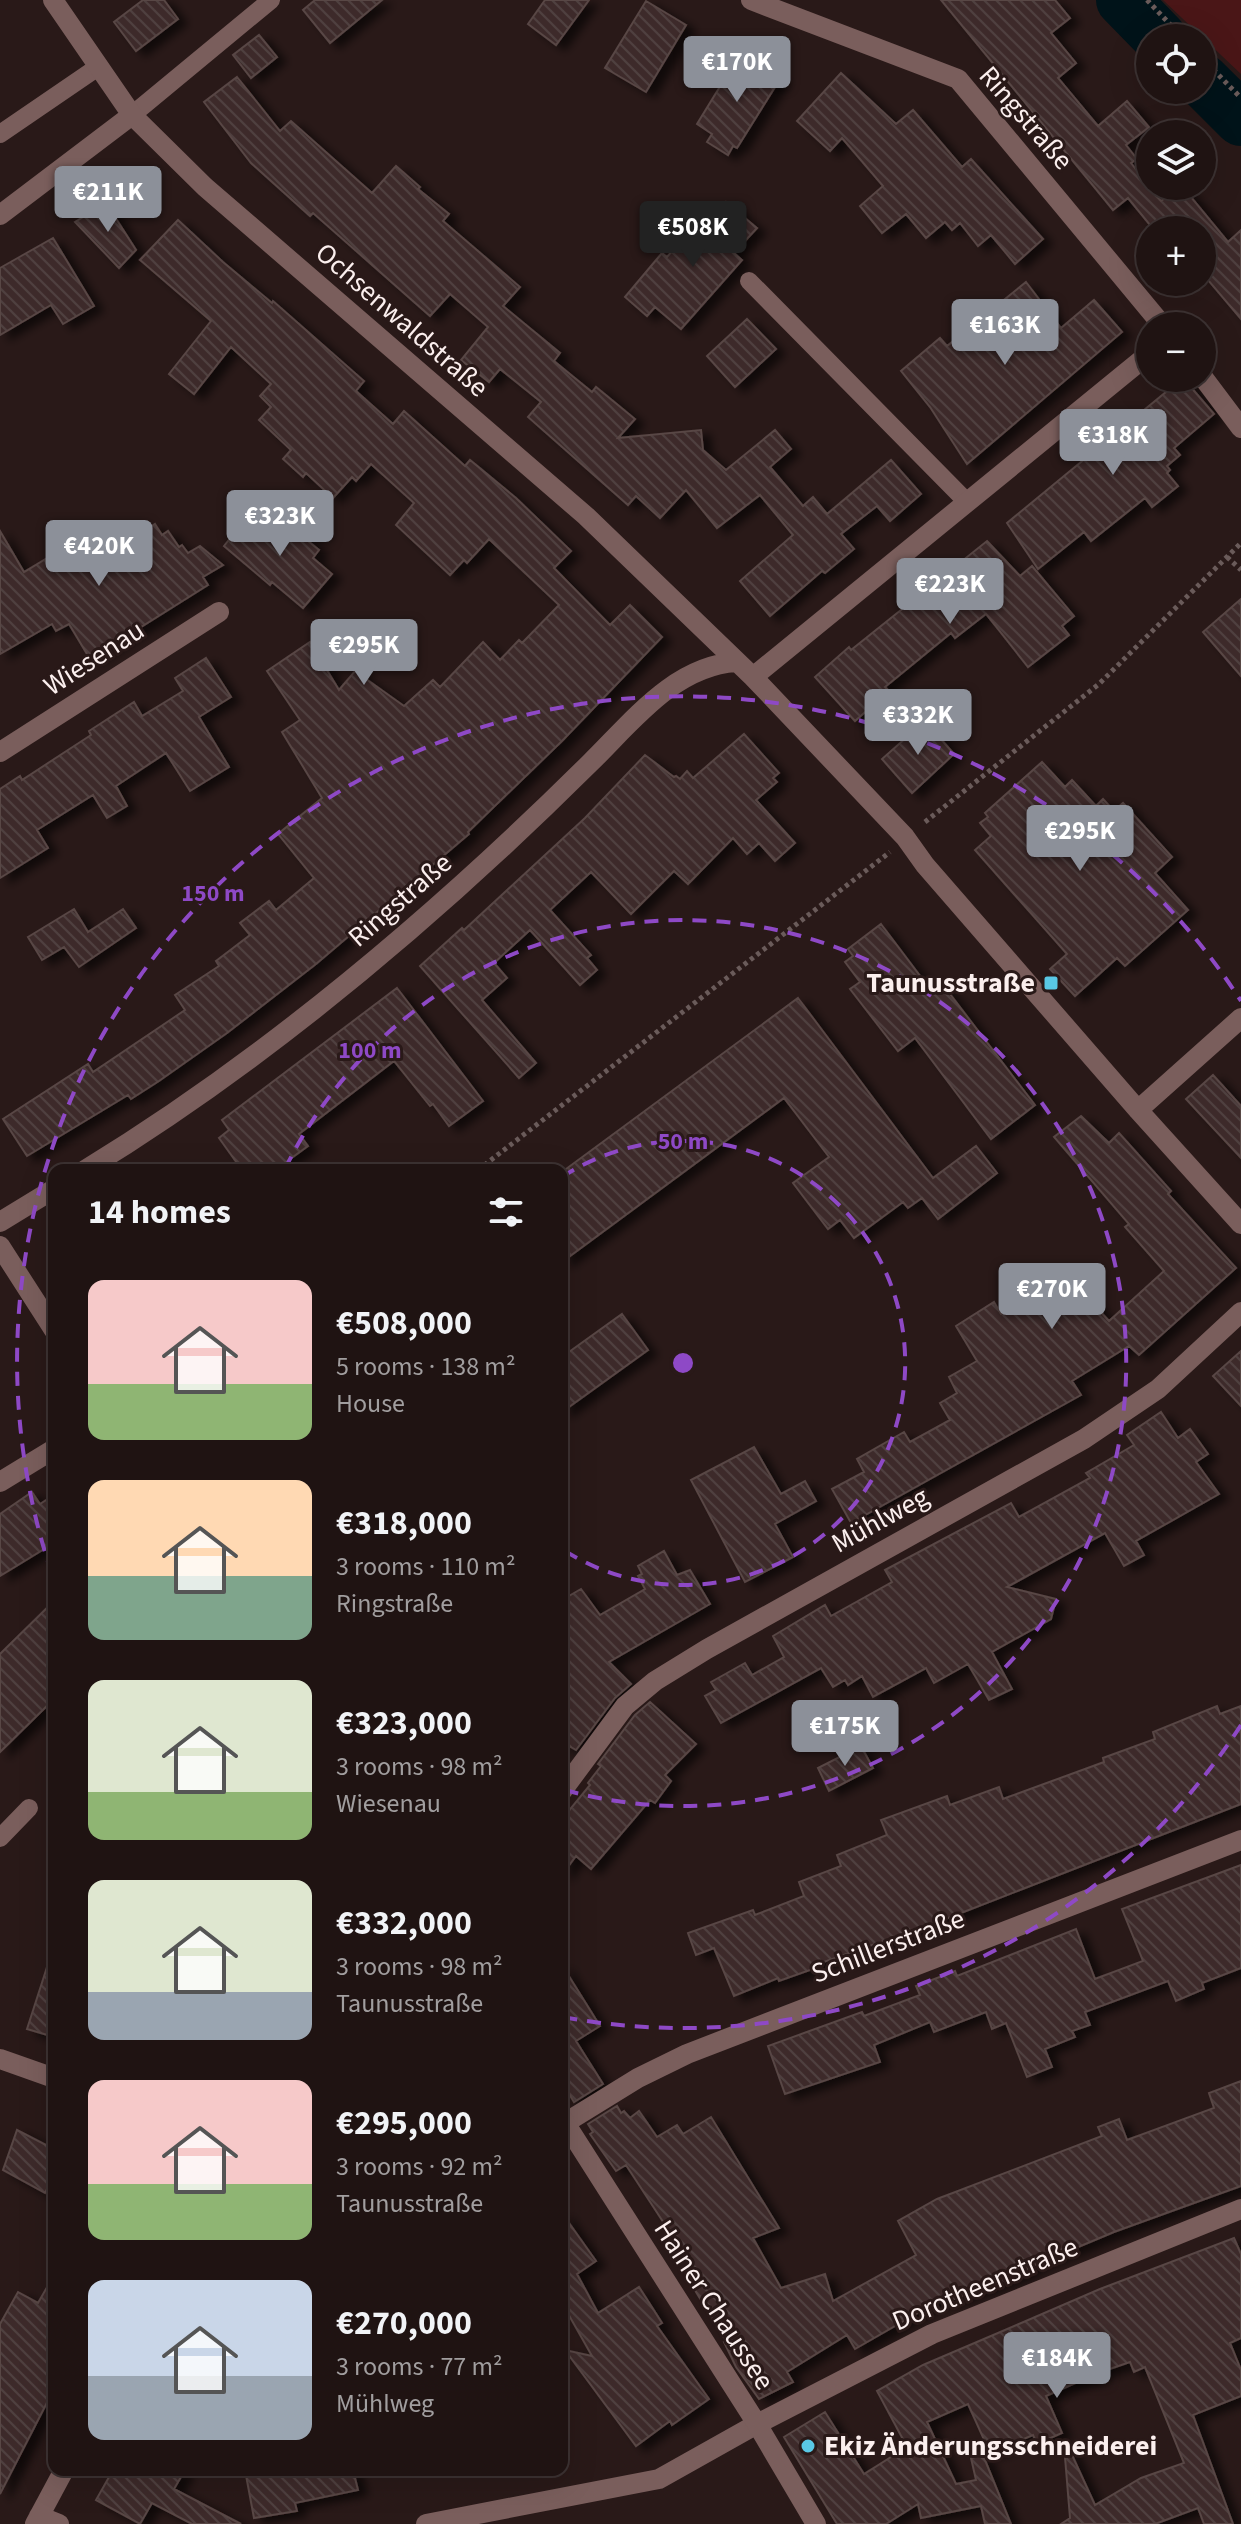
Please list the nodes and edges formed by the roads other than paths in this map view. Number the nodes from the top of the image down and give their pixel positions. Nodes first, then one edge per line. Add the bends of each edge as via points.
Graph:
1 (53, 0) edge
2 (271, 0) edge
3 (751, 0) edge
4 (98, 67) junction
5 (132, 115) junction
6 (0, 134) edge
7 (0, 215) edge
8 (749, 281) dead end
9 (1151, 312) edge
10 (1136, 364) edge
11 (1214, 392) edge
12 (1241, 428) edge
13 (967, 502) junction
14 (219, 612) dead end
15 (736, 662) junction
16 (753, 677) junction
17 (0, 752) edge
18 (1241, 1018) edge
19 (1138, 1110) junction
20 (94, 1164) edge
21 (48, 1193) edge
22 (0, 1222) edge
23 (1241, 1224) edge
24 (0, 1246) edge
25 (1241, 1312) edge
26 (48, 1321) edge
27 (48, 1453) edge
28 (0, 1482) edge
29 (568, 1783) edge
30 (29, 1808) dead end
31 (0, 1838) edge
32 (1241, 1840) edge
33 (0, 2059) edge
34 (48, 2076) edge
35 (568, 2117) edge
36 (568, 2128) edge
37 (1241, 2209) edge
38 (757, 2424) junction
39 (61, 2476) edge
40 (37, 2520) edge
41 (59, 2524) edge
42 (426, 2524) edge
43 (816, 2524) edge

1 - 4 street, Ochsenwaldstraße
2 - 5 lane
3 - 9 street, Ringstraße via 958,79
4 - 5 street, Ochsenwaldstraße
4 - 6 lane
5 - 7 street
5 - 15 street, Ochsenwaldstraße via 205,187 586,516
8 - 13 lane
10 - 13 street
11 - 12 street
13 - 16 street
14 - 17 street, Wiesenau
15 - 16 street
15 - 20 street, Ringstraße via 706,667 657,697 533,820 384,952 211,1087
16 - 19 street via 905,837
18 - 19 street
19 - 23 street
21 - 22 street
24 - 26 street
25 - 29 street, Mühlweg via 1158,1389 1084,1439 655,1681 625,1706
27 - 28 street
30 - 31 lane
32 - 35 street, Schillerstraße via 687,2054
33 - 34 street
36 - 38 street, Hainer Chaussee
37 - 38 street, Dorotheenstraße via 932,2334
38 - 42 street, Dorotheenstraße via 659,2479
38 - 43 street, Hainer Chaussee
39 - 40 street
40 - 41 street

